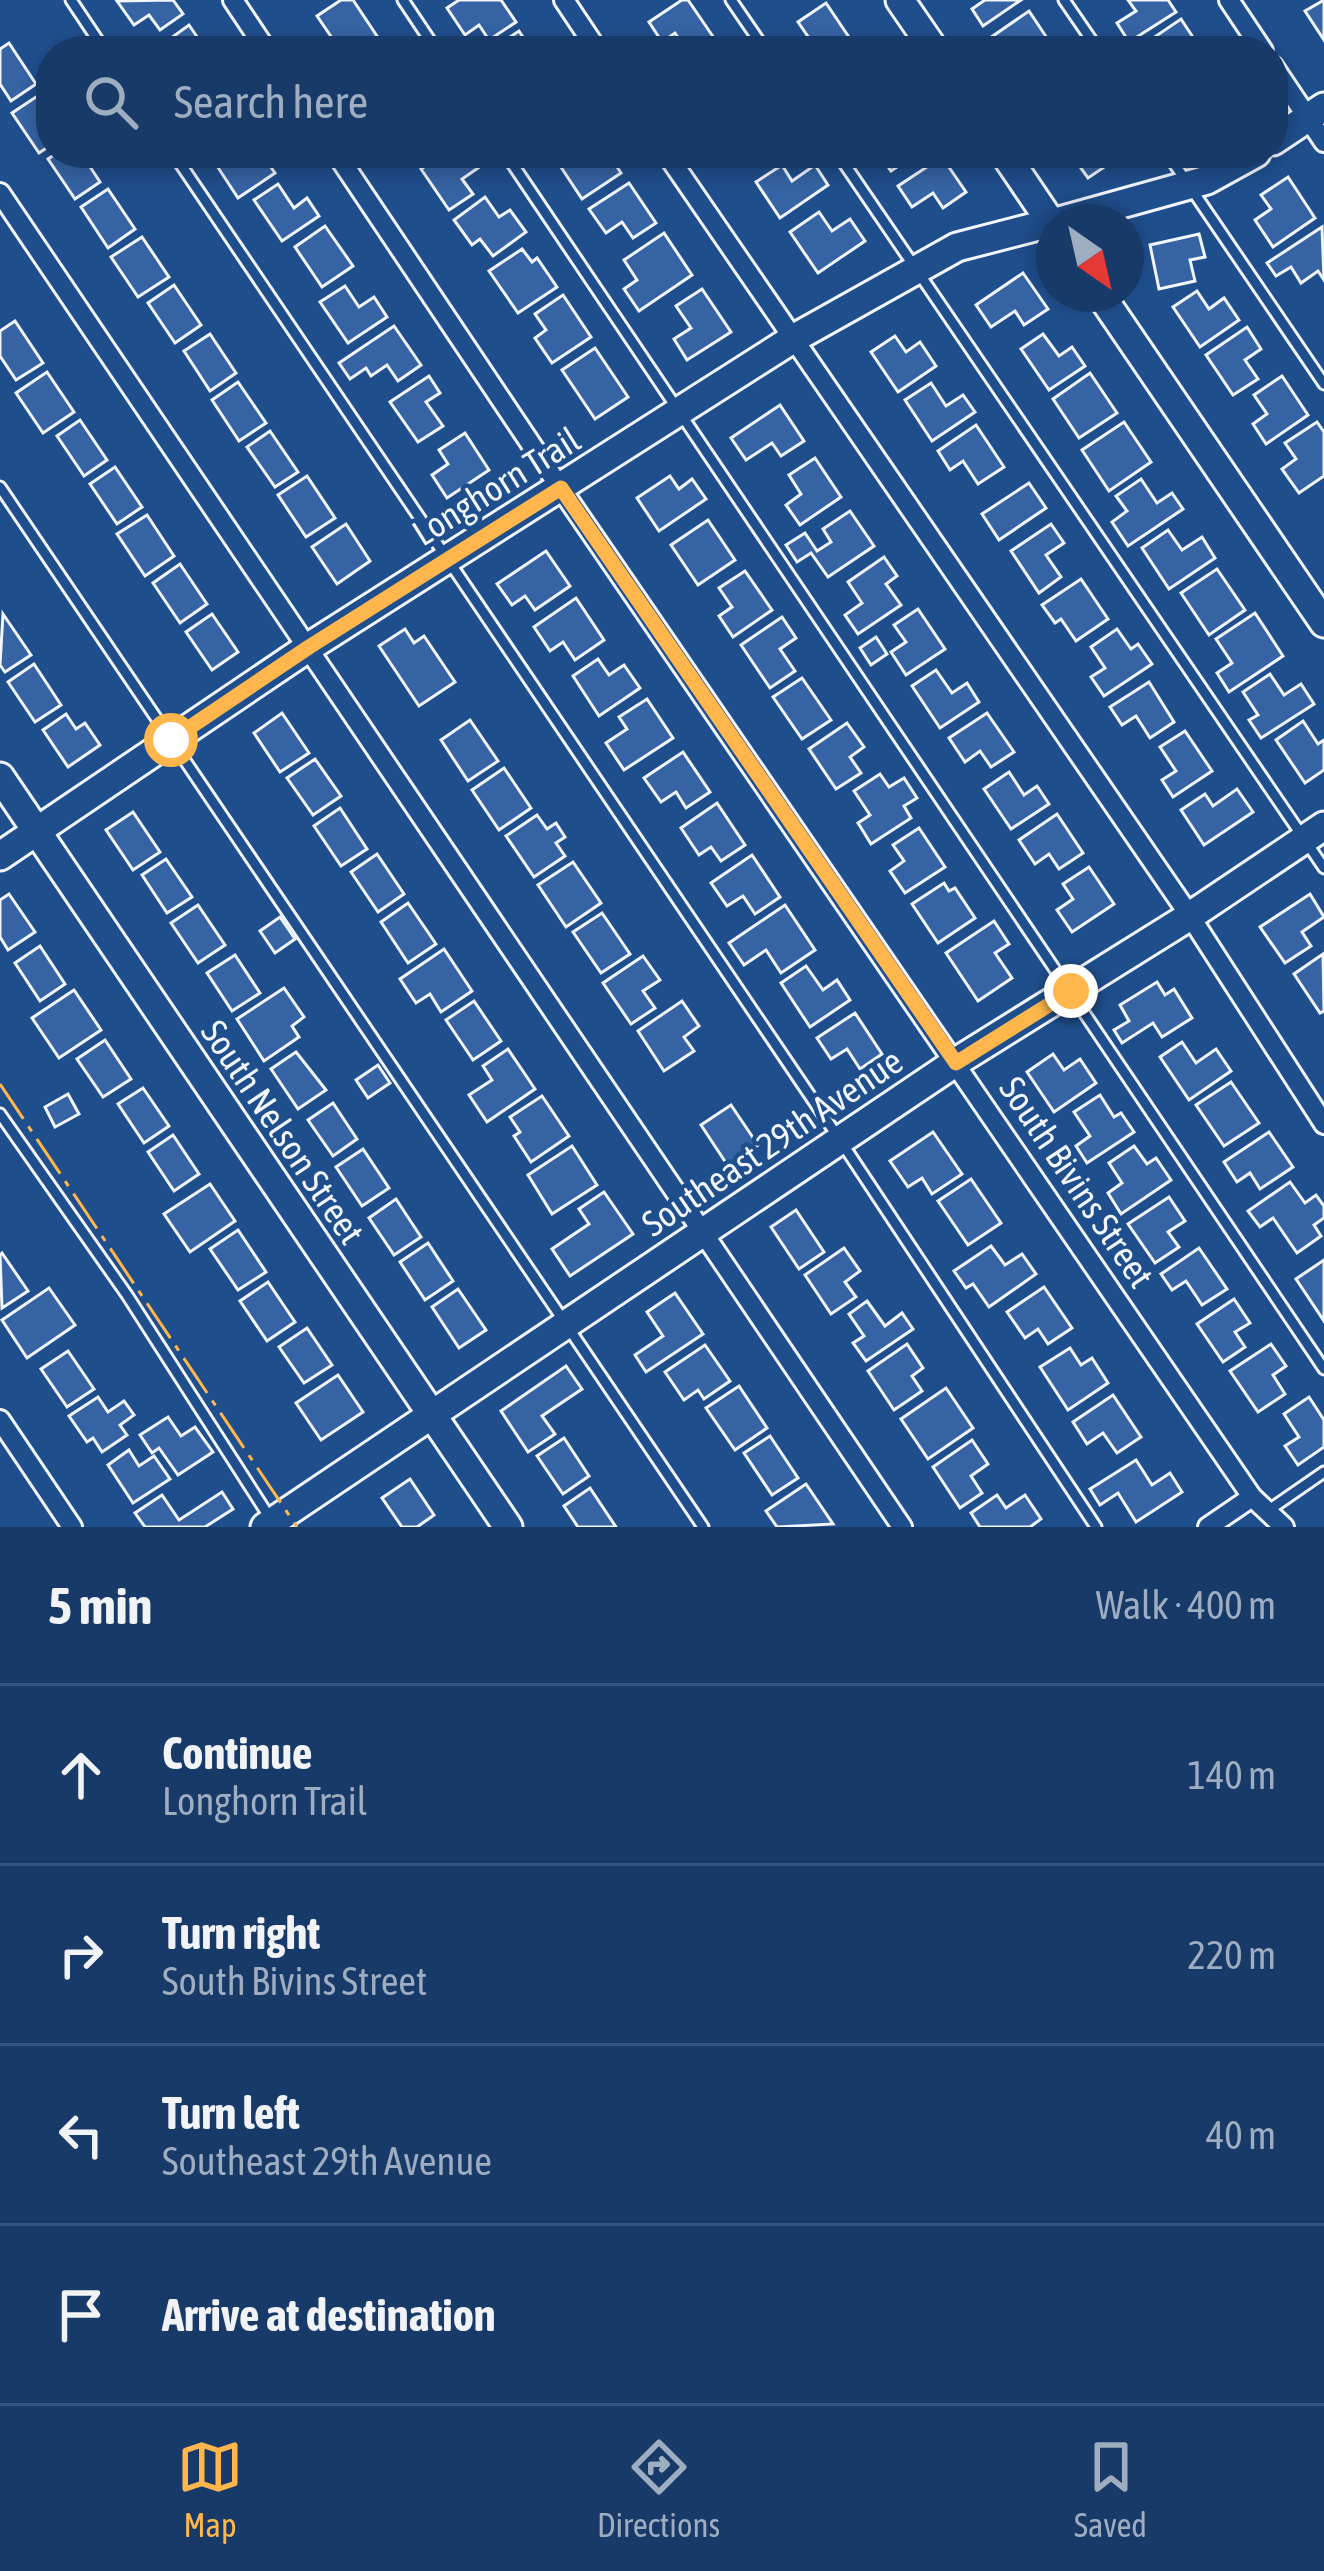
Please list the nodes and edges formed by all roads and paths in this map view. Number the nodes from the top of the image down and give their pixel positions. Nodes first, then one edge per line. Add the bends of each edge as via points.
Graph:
1 (71, 0) edge
2 (233, 0) edge
3 (403, 0) edge
4 (564, 0) edge
5 (731, 0) edge
6 (900, 0) edge
7 (1064, 0) edge
8 (1228, 0) edge
9 (95, 36) edge
10 (257, 36) edge
11 (427, 36) edge
12 (588, 36) edge
13 (756, 36) edge
14 (924, 36) edge
15 (1089, 36) edge
16 (1253, 36) edge
17 (1288, 84) edge
18 (1319, 122) edge
19 (1288, 135) edge
20 (183, 168) edge
21 (346, 168) edge
22 (516, 168) edge
23 (676, 168) edge
24 (847, 168) edge
25 (1015, 168) edge
26 (1177, 168) edge
27 (1232, 168) edge
28 (1189, 186) junction
29 (0, 194) edge
30 (1040, 204) edge
31 (1125, 204) edge
32 (1036, 228) edge
33 (916, 268) junction
34 (1112, 312) edge
35 (791, 340) junction
36 (1324, 384) edge
37 (679, 412) junction
38 (0, 487) edge
39 (561, 488) junction
40 (446, 560) junction
41 (1324, 623) edge
42 (309, 647) junction
43 (171, 740) junction
44 (0, 777) edge
45 (36, 831) junction
46 (1314, 832) edge
47 (0, 856) edge
48 (1324, 868) edge
49 (1190, 916) junction
50 (1071, 991) junction
51 (956, 1063) junction
52 (0, 1114) edge
53 (1324, 1124) edge
54 (840, 1140) junction
55 (703, 1231) junction
56 (566, 1324) junction
57 (1324, 1369) edge
58 (431, 1415) junction
59 (0, 1420) edge
60 (1324, 1472) edge
61 (1252, 1497) junction
62 (1267, 1512) junction
63 (272, 1525) edge
64 (72, 1527) edge
65 (508, 1527) edge
66 (703, 1527) edge
67 (902, 1527) edge
68 (1096, 1527) edge
69 (1208, 1527) edge
70 (1284, 1527) edge

1 - 9 lane
2 - 10 street
3 - 11 lane
4 - 12 street
5 - 13 lane
6 - 14 street
7 - 15 lane
8 - 16 street
17 - 18 street
18 - 19 street
20 - 40 lane
21 - 39 street, South Bivins Street
22 - 37 lane
23 - 35 street
24 - 33 lane
25 - 30 street
26 - 28 lane
27 - 28 street, Longhorn Trail
28 - 31 street, Longhorn Trail
28 - 36 lane
29 - 42 street
32 - 33 street, Longhorn Trail via 957,248
33 - 35 street, Longhorn Trail
33 - 46 lane
34 - 41 street
35 - 37 street, Longhorn Trail
35 - 49 street
37 - 39 street, Longhorn Trail
37 - 50 lane
38 - 43 lane
39 - 40 street, Longhorn Trail
39 - 51 street, South Bivins Street
40 - 42 street, Longhorn Trail
40 - 54 lane
42 - 43 street, Longhorn Trail
42 - 55 street
43 - 45 street, Longhorn Trail
43 - 56 lane
44 - 45 street, South Nelson Street
45 - 47 street, Longhorn Trail
45 - 58 street, South Nelson Street
46 - 48 lane
46 - 49 street, Southeast 29th Avenue
49 - 50 street, Southeast 29th Avenue
49 - 53 street
50 - 51 street, Southeast 29th Avenue
50 - 57 lane
51 - 54 street, Southeast 29th Avenue
51 - 61 street, South Bivins Street
52 - 63 lane via 127,1295
54 - 55 street, Southeast 29th Avenue
54 - 68 lane
55 - 56 street, Southeast 29th Avenue
55 - 67 street
56 - 58 street, Southeast 29th Avenue
56 - 66 lane
58 - 63 street, Southeast 29th Avenue
58 - 65 street, South Nelson Street
59 - 64 street
60 - 62 lane
61 - 62 street, South Bivins Street
61 - 69 street
62 - 70 street, South Bivins Street

